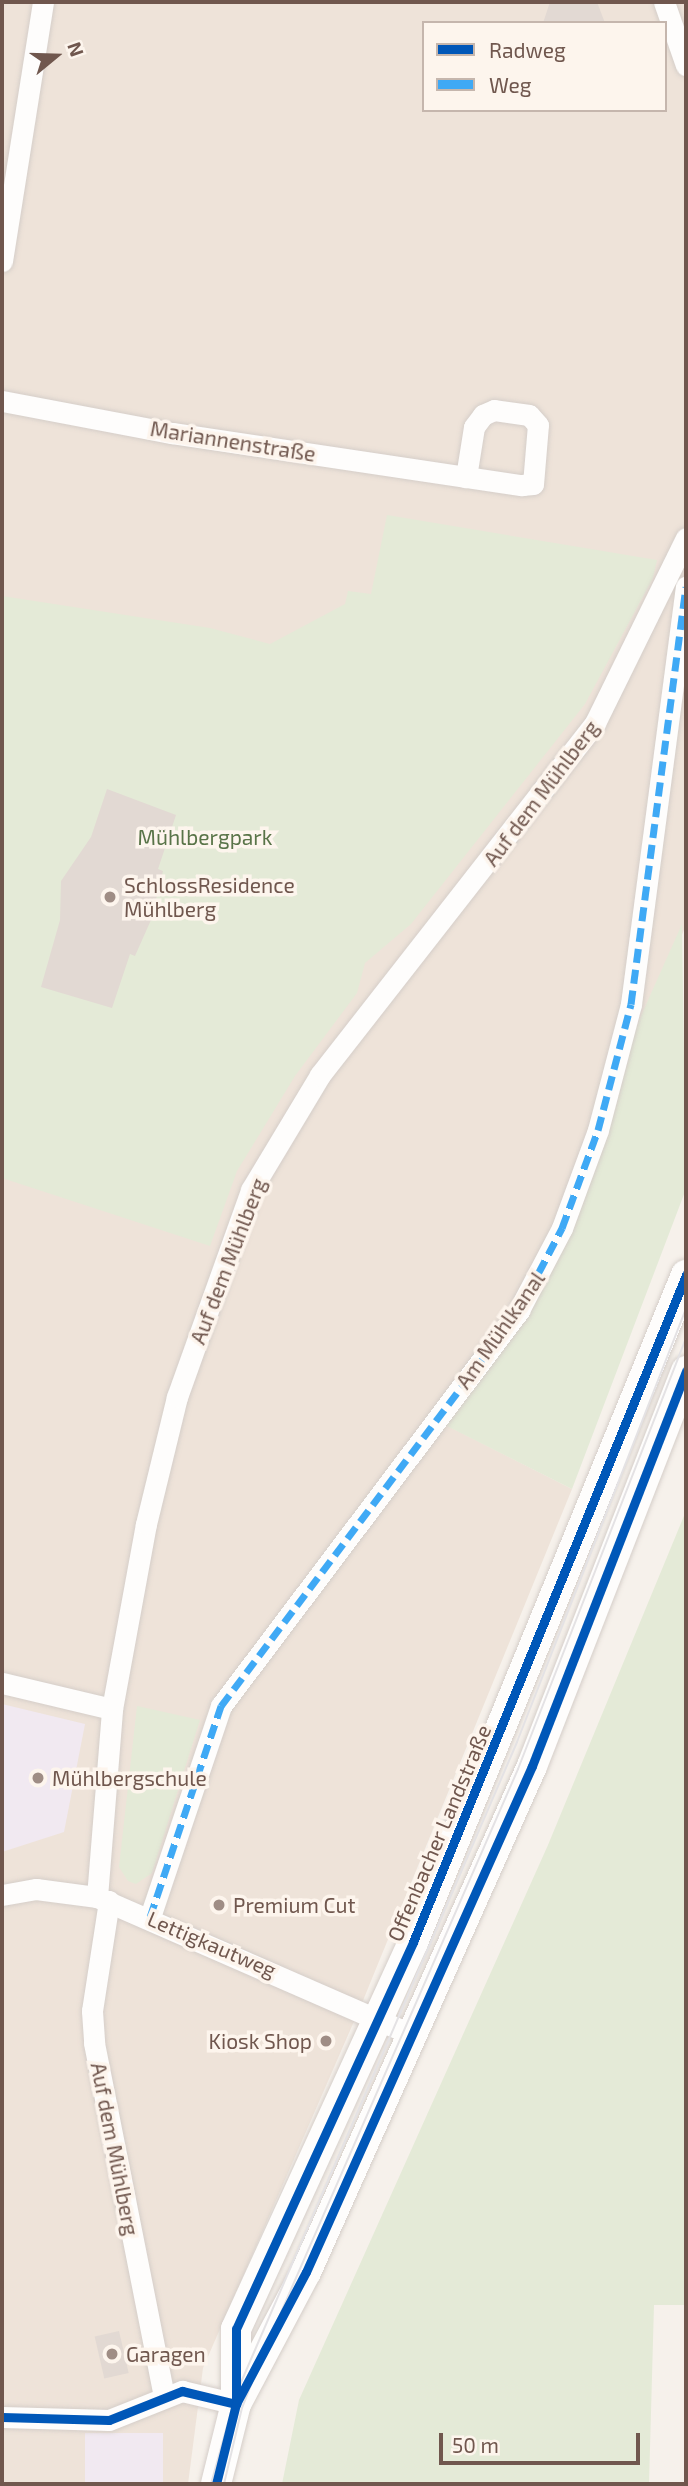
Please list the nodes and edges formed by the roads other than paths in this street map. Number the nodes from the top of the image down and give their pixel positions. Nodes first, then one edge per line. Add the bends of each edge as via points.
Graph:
1 (43, 2) edge
2 (664, 2) edge
3 (686, 65) edge
4 (2, 261) edge
5 (2, 401) edge
6 (466, 477) dead end
7 (686, 538) edge
8 (686, 587) edge
9 (686, 1275) edge
10 (686, 1371) edge
11 (2, 1683) edge
12 (112, 1709) junction
13 (2, 1895) edge
14 (103, 1899) junction
15 (150, 1917) junction
16 (379, 2017) junction
17 (413, 2035) junction
18 (164, 2395) junction
19 (236, 2404) junction
20 (2, 2417) edge
21 (216, 2484) edge

1 - 4 street
2 - 3 street
5 - 6 street, Mariannenstraße
7 - 12 street, Auf dem Mühlberg via 596,723 320,1075 251,1190 177,1397 146,1524
8 - 15 street, Am Mühlkanal via 631,1004 598,1130 562,1228 519,1310 221,1706
9 - 16 main road, Offenbacher Landstraße
10 - 17 main road, Offenbacher Landstraße via 532,1766
11 - 12 street
12 - 14 street, Auf dem Mühlberg
13 - 14 street, Lettigkautweg via 36,1889
14 - 15 street, Lettigkautweg
14 - 18 street, Auf dem Mühlberg via 92,2011 94,2043
15 - 16 street, Lettigkautweg
16 - 17 street, Lettigkautweg
16 - 19 main road, Offenbacher Landstraße via 236,2329
17 - 19 main road, Offenbacher Landstraße via 306,2272
18 - 19 street via 182,2391
18 - 20 street via 109,2420
19 - 21 main road, Offenbacher Landstraße

